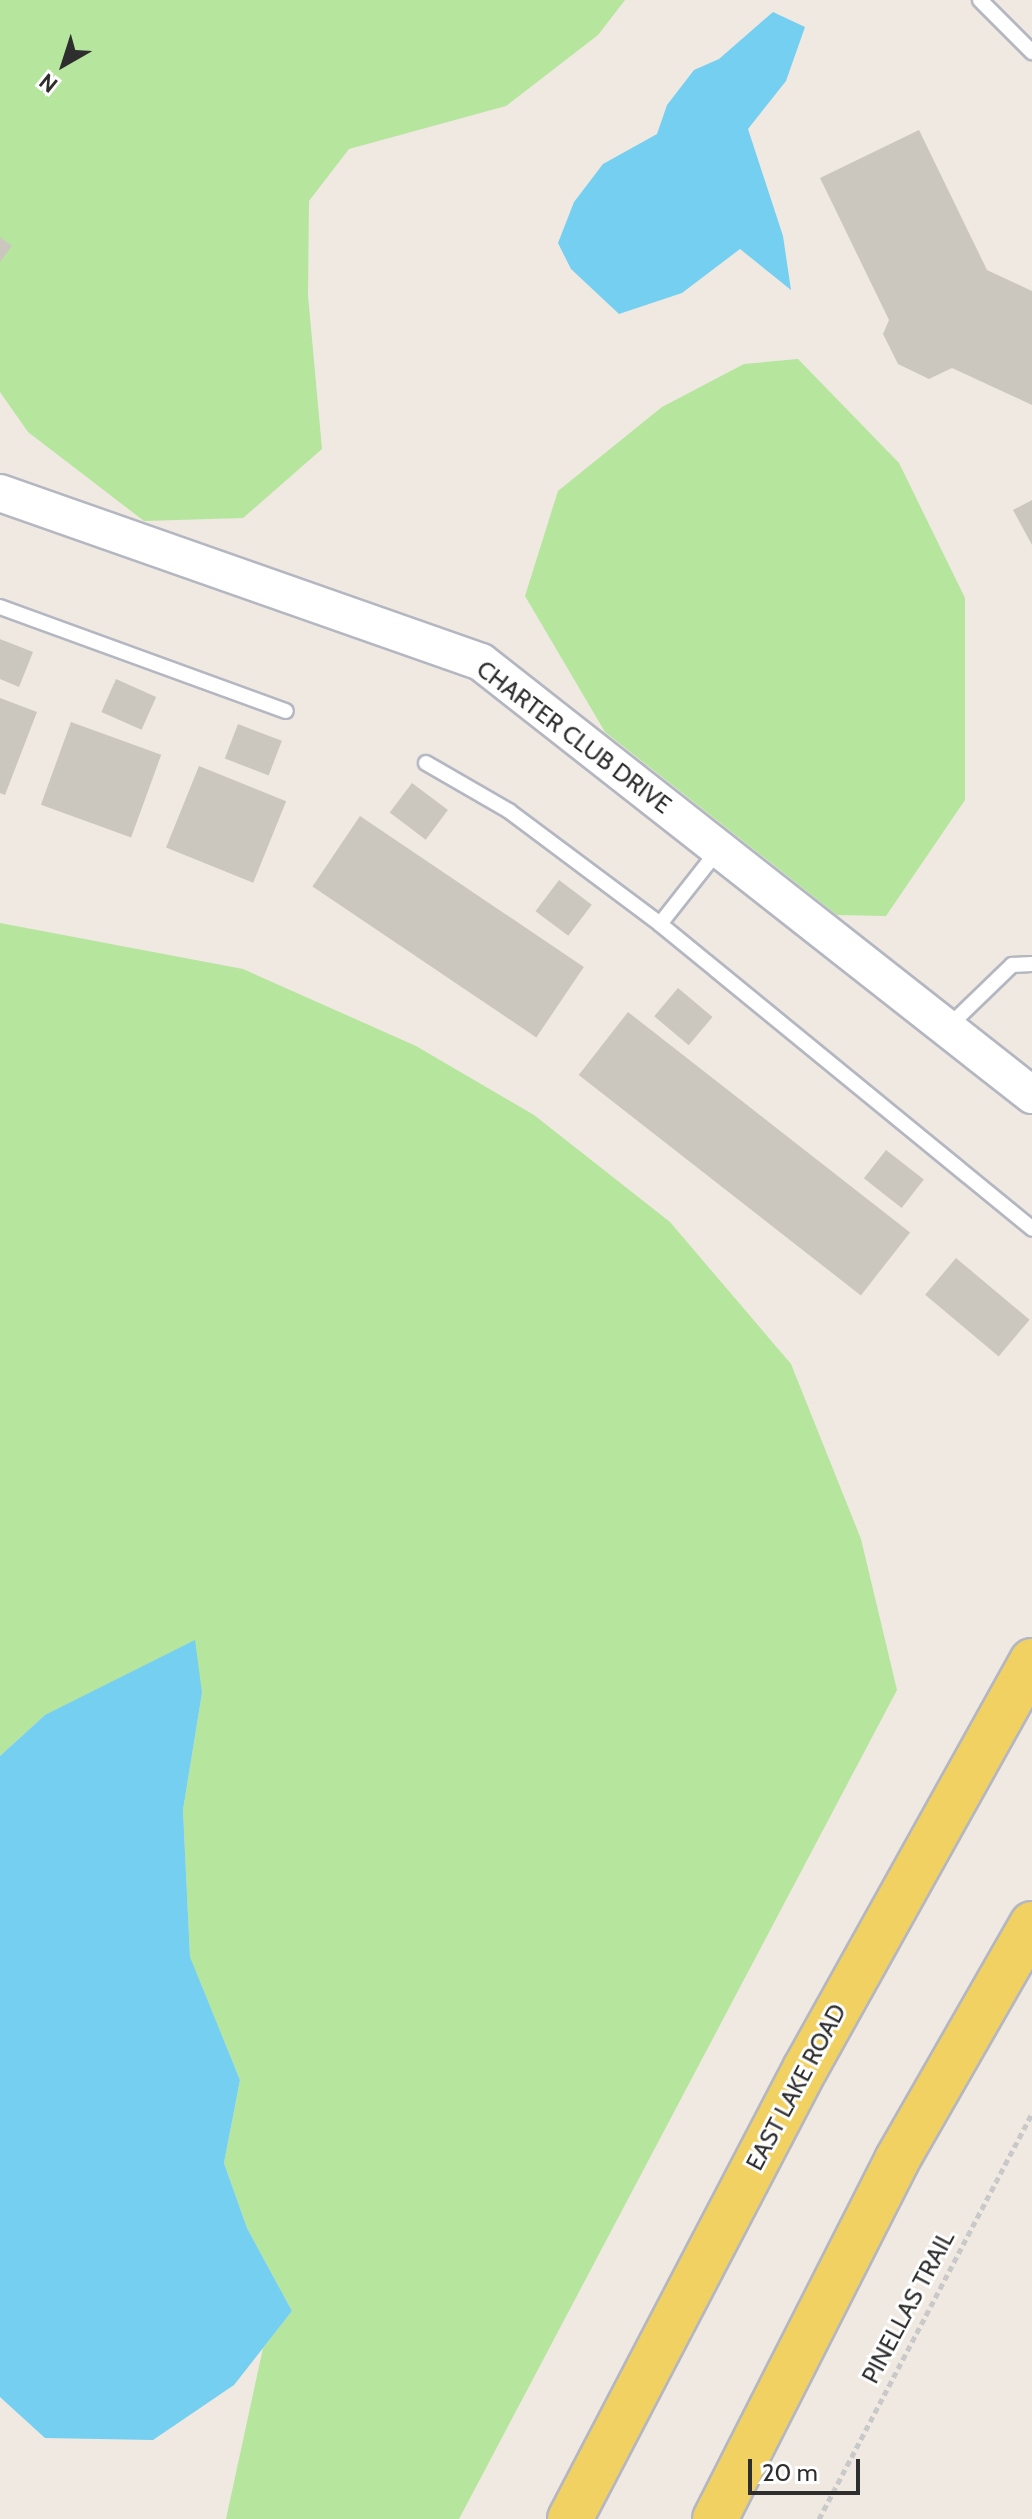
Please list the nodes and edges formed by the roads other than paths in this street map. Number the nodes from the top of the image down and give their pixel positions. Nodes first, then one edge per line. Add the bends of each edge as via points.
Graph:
1 (980, 0) edge
2 (1032, 52) edge
3 (0, 493) edge
4 (0, 607) edge
5 (286, 711) dead end
6 (426, 763) dead end
7 (719, 849) junction
8 (660, 924) junction
9 (1032, 964) edge
10 (947, 1028) junction
11 (1032, 1095) edge
12 (1032, 1229) edge
13 (1032, 1661) edge
14 (1032, 1924) edge
15 (570, 2519) edge
16 (715, 2519) edge

1 - 2 lane
3 - 7 street, CHARTER CLUB DRIVE via 481,662
4 - 5 lane
6 - 8 lane via 509,811
7 - 8 lane
7 - 10 street, CHARTER CLUB DRIVE
8 - 12 lane
9 - 10 lane via 1012,965
10 - 11 street, CHARTER CLUB DRIVE
13 - 15 main road, EAST LAKE ROAD via 805,2069
14 - 16 main road via 897,2160

